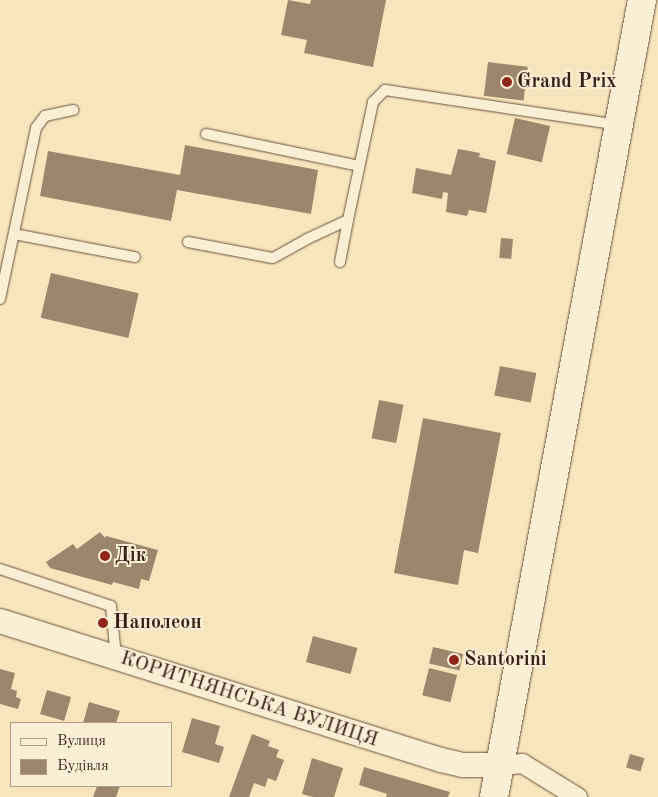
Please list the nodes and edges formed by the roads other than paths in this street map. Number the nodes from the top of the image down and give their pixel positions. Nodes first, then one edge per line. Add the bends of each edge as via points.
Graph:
1 (642, 0) edge
2 (73, 110) dead end
3 (619, 125) junction
4 (206, 134) dead end
5 (359, 166) junction
6 (348, 220) junction
7 (14, 234) junction
8 (188, 242) dead end
9 (135, 257) dead end
10 (340, 262) dead end
11 (0, 299) edge
12 (0, 569) edge
13 (0, 622) edge
14 (116, 658) junction
15 (500, 764) junction
16 (494, 797) edge
17 (577, 797) edge

1 - 3 main road
2 - 7 lane via 45,116 36,128
3 - 5 lane via 385,90 373,102
3 - 15 main road
4 - 5 lane
5 - 6 lane
6 - 8 lane via 273,258
6 - 10 lane
7 - 9 lane
7 - 11 lane
12 - 14 lane via 111,606
13 - 14 street, КОРИТНЯНСЬКА ВУЛИЦЯ
14 - 15 street, КОРИТНЯНСЬКА ВУЛИЦЯ via 441,760 463,764
15 - 16 main road
15 - 17 street via 522,763

